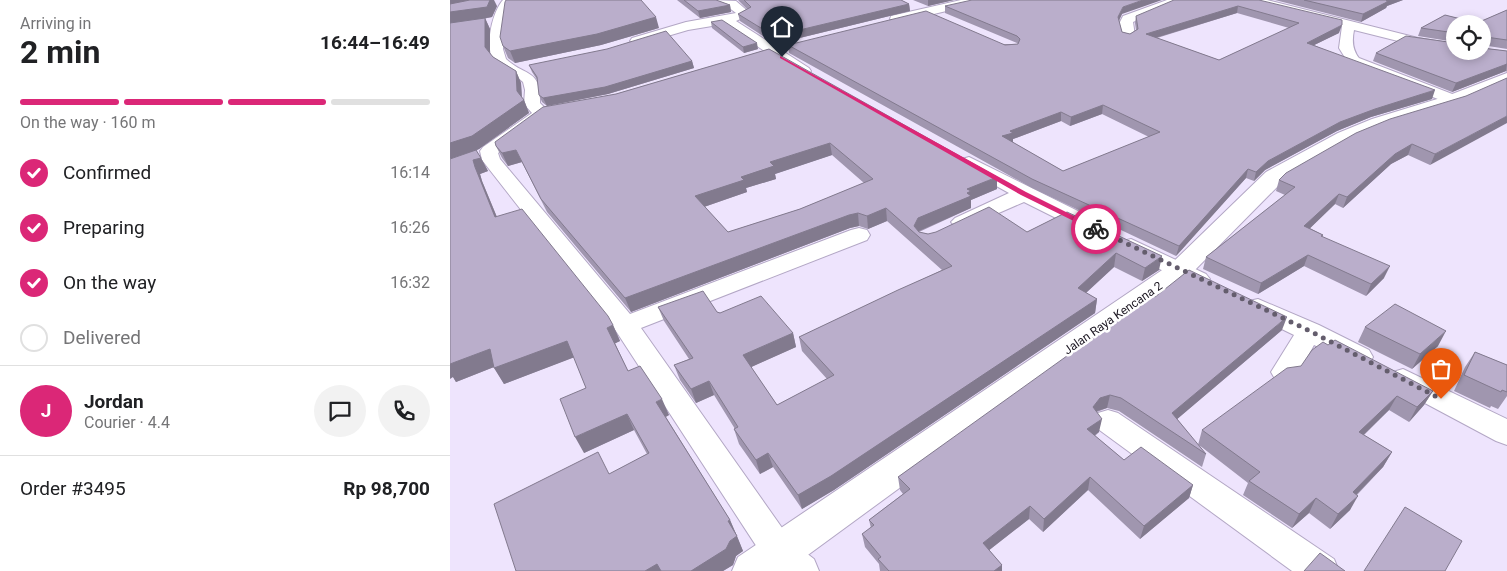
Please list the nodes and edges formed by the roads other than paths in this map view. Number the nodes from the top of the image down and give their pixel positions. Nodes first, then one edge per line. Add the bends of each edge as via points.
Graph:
1 (716, 0) edge
2 (976, 0) edge
3 (1178, 0) edge
4 (1254, 0) edge
5 (907, 4) edge
6 (497, 9) edge
7 (924, 12) junction
8 (726, 20) junction
9 (886, 22) edge
10 (950, 23) edge
11 (1348, 24) junction
12 (1128, 36) edge
13 (619, 46) edge
14 (792, 46) edge
15 (1446, 47) edge
16 (766, 54) junction
17 (1507, 78) edge
18 (819, 79) edge
19 (1454, 100) junction
20 (955, 155) edge
21 (1024, 194) junction
22 (945, 230) edge
23 (859, 235) dead end
24 (1180, 270) junction
25 (625, 325) junction
26 (1310, 331) junction
27 (1285, 372) edge
28 (1108, 421) dead end
29 (1507, 433) edge
30 (778, 565) edge
31 (1321, 571) edge

1 - 8 street via 732,4 745,14
2 - 7 street
3 - 12 street via 1128,19 1125,24
4 - 11 street
5 - 7 street
6 - 25 street via 496,53 502,63 522,68 534,92 532,104 548,112 482,156 491,160
7 - 9 street
7 - 10 street
8 - 13 street via 686,26
8 - 16 street
11 - 15 street
11 - 19 street via 1344,44 1354,61
14 - 16 street
16 - 18 street
17 - 19 street, Jalan Raya Kencana 2
19 - 24 street, Jalan Raya Kencana 2 via 1345,137 1274,176
20 - 21 street
21 - 22 street
21 - 24 street
23 - 25 street
24 - 26 street
24 - 30 street, Jalan Raya Kencana 2
25 - 30 street
26 - 27 street
26 - 29 street
28 - 31 street

